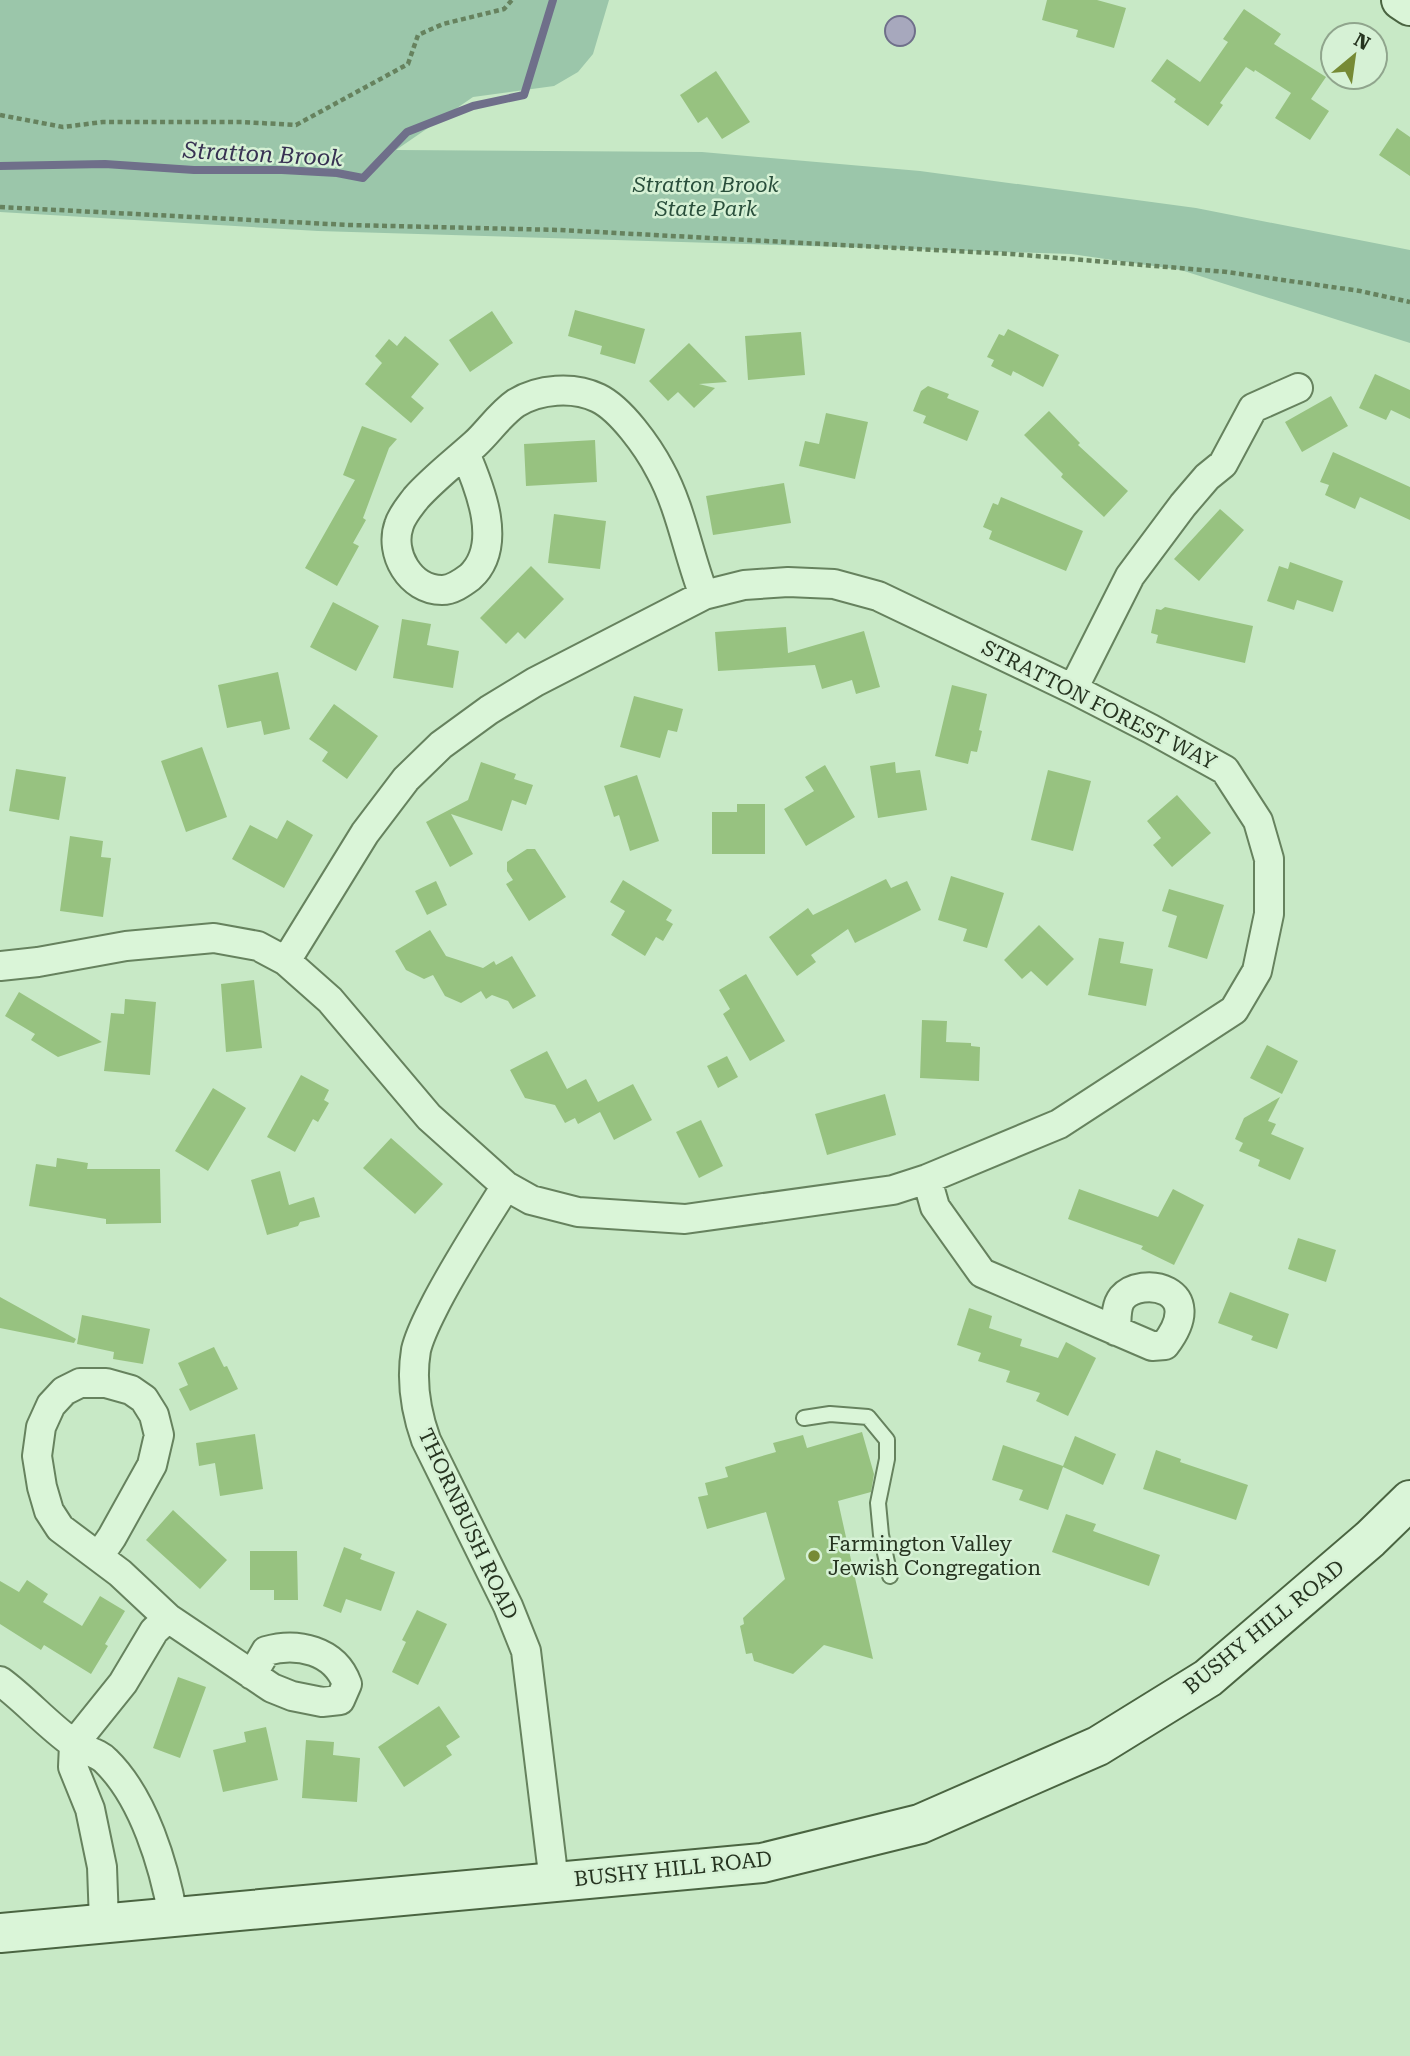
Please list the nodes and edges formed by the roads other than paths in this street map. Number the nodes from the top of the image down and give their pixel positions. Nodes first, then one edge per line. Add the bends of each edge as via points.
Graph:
1 (1401, 0) edge
2 (1410, 6) edge
3 (1298, 387) dead end
4 (465, 453) junction
5 (704, 595) junction
6 (1073, 689) junction
7 (286, 961) junction
8 (0, 966) edge
9 (927, 1179) junction
10 (506, 1186) junction
11 (1116, 1331) dead end
12 (804, 1418) dead end
13 (1410, 1500) edge
14 (99, 1556) junction
15 (890, 1576) dead end
16 (168, 1618) junction
17 (252, 1675) dead end
18 (0, 1681) edge
19 (74, 1744) junction
20 (554, 1882) junction
21 (173, 1916) junction
22 (104, 1922) junction
23 (0, 1933) edge

1 - 2 main road
3 - 6 street via 1254,408 1223,464 1183,505 1130,576
4 - 4 street via 431,481 398,526 398,552 405,573 441,590 459,585 485,558 479,487
4 - 5 street via 515,404 536,394 557,390 598,398 617,412 659,468
5 - 6 street, STRATTON FOREST WAY via 744,585 834,584 878,596
5 - 7 street, STRATTON FOREST WAY via 535,682 441,745 407,779 365,833
6 - 9 street, STRATTON FOREST WAY via 1225,770 1258,821 1269,859 1269,914 1257,971 1234,1010 1059,1124
7 - 8 street, STRATTON FOREST WAY via 258,946 214,938
7 - 10 street, STRATTON FOREST WAY via 330,1000 429,1117
9 - 10 street, STRATTON FOREST WAY via 893,1190 685,1219 578,1212 531,1200
9 - 11 street via 935,1207 982,1273
10 - 20 street, THORNBUSH ROAD via 424,1327 415,1362 415,1395 426,1440 526,1651
12 - 15 lane via 830,1414 868,1417 887,1440 878,1503
13 - 20 main road, BUSHY HILL ROAD via 1208,1678 1098,1746 920,1824 762,1863
14 - 14 street via 60,1528 49,1511 37,1456 41,1427 64,1391 80,1383 106,1382 144,1399 159,1435 152,1465
14 - 16 street
16 - 17 street
16 - 19 street
18 - 19 street
19 - 21 street via 105,1759 127,1786 166,1876
19 - 22 street via 73,1768 90,1810 102,1867
20 - 21 main road, BUSHY HILL ROAD
21 - 22 main road, BUSHY HILL ROAD
22 - 23 main road, BUSHY HILL ROAD

